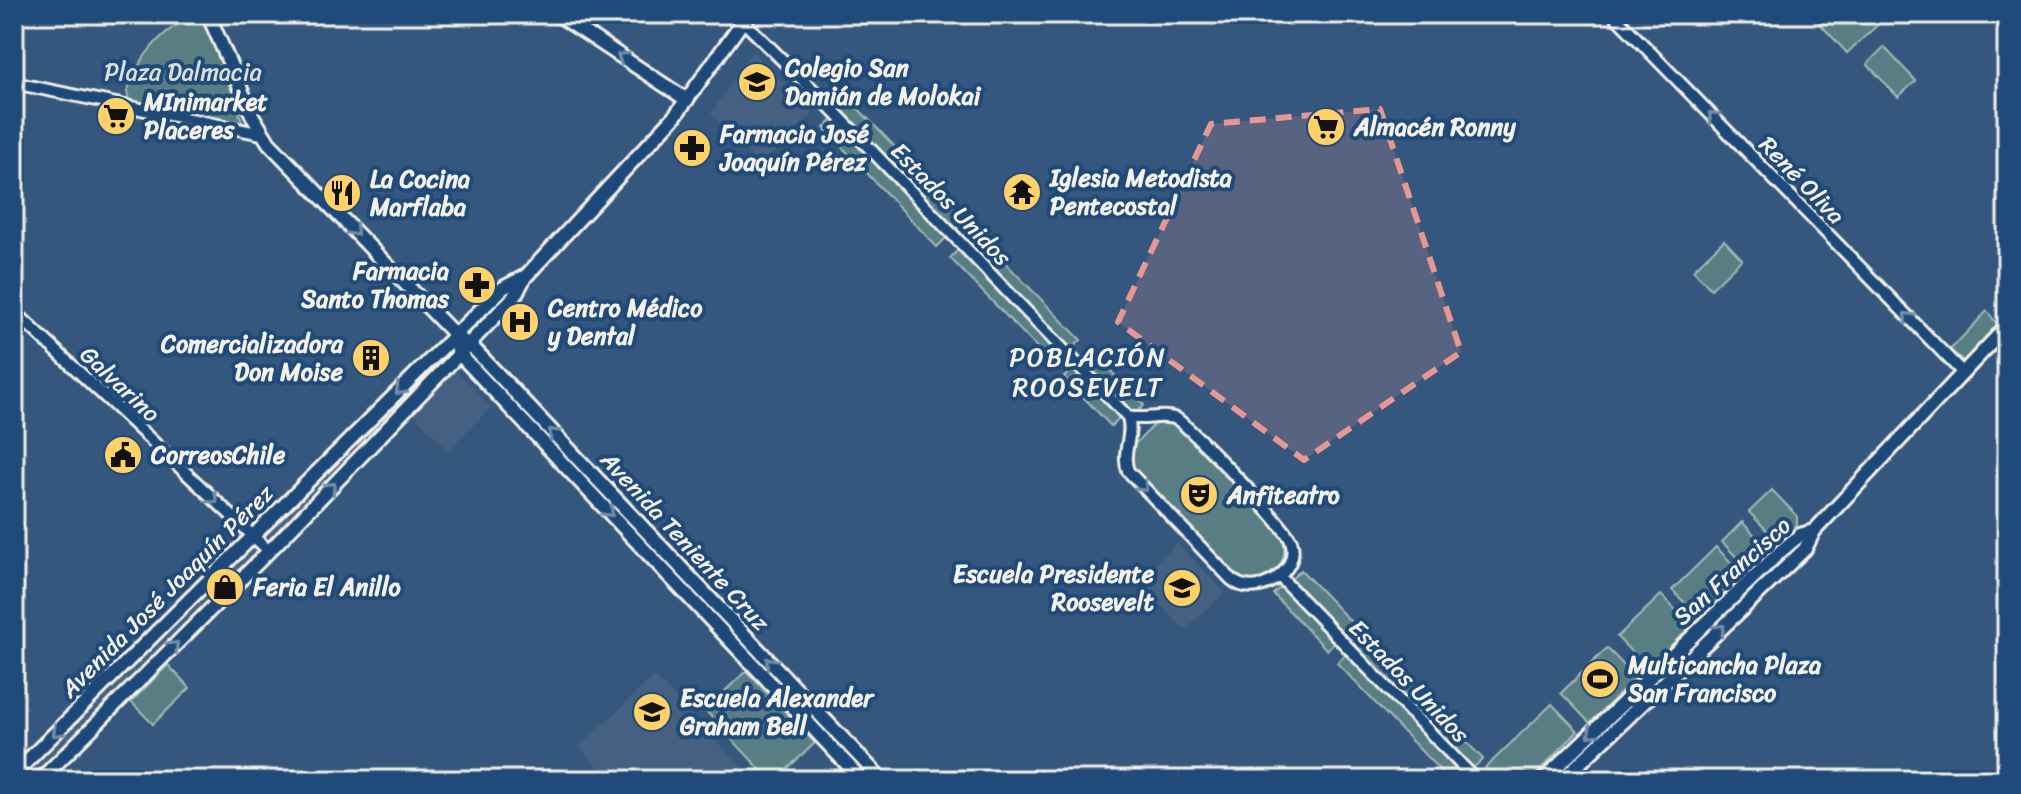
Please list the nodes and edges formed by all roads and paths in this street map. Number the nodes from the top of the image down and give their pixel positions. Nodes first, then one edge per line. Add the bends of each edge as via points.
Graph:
1 (208, 14) edge
2 (557, 14) edge
3 (1613, 14) edge
4 (745, 18) edge
5 (14, 83) edge
6 (687, 100) junction
7 (262, 134) junction
8 (525, 277) junction
9 (14, 311) edge
10 (2007, 326) edge
11 (455, 335) junction
12 (468, 342) junction
13 (459, 354) junction
14 (1963, 373) junction
15 (1128, 417) junction
16 (1154, 419) junction
17 (1128, 442) junction
18 (1814, 531) junction
19 (254, 537) junction
20 (269, 551) junction
21 (1279, 576) junction
22 (124, 665) junction
23 (139, 681) junction
24 (14, 774) edge
25 (40, 780) edge
26 (862, 780) edge
27 (882, 780) edge
28 (1476, 780) edge
29 (1543, 780) edge
30 (1562, 780) edge

1 - 7 main road, Avenida Teniente Cruz
6 -> 2 main road
14 -> 3 street, René Oliva
4 - 6 main road, Avenida José Joaquín Pérez
4 - 15 street, Estados Unidos
5 - 7 street
6 - 8 main road, Avenida José Joaquín Pérez
7 -> 11 main road, Avenida Teniente Cruz
8 - 11 main road, Avenida José Joaquín Pérez via 503,288
8 - 12 main road, Avenida José Joaquín Pérez via 514,297
9 -> 19 street, Galvarino
10 - 14 main road, San Francisco
11 - 12 main road, Avenida Teniente Cruz
11 - 13 main road
11 -> 19 main road, Avenida José Joaquín Pérez
12 - 13 main road, Avenida José Joaquín Pérez
27 -> 12 main road, Avenida Teniente Cruz
20 -> 13 main road, Avenida José Joaquín Pérez
13 -> 26 main road, Avenida Teniente Cruz
14 - 18 main road, San Francisco
15 - 16 street
15 - 17 street
16 - 17 street
16 - 21 street via 1169,416 1181,422 1284,530 1292,553
17 -> 21 street via 1125,459 1131,475 1236,583 1259,587
18 -> 29 main road, San Francisco via 1781,551
30 -> 18 main road, San Francisco via 1805,549
19 - 20 street, Galvarino
19 - 22 main road, Avenida José Joaquín Pérez
23 -> 20 main road, Avenida José Joaquín Pérez
21 - 28 street, Estados Unidos
22 - 23 main road
22 -> 24 main road, Avenida José Joaquín Pérez
23 - 25 main road, Avenida José Joaquín Pérez

